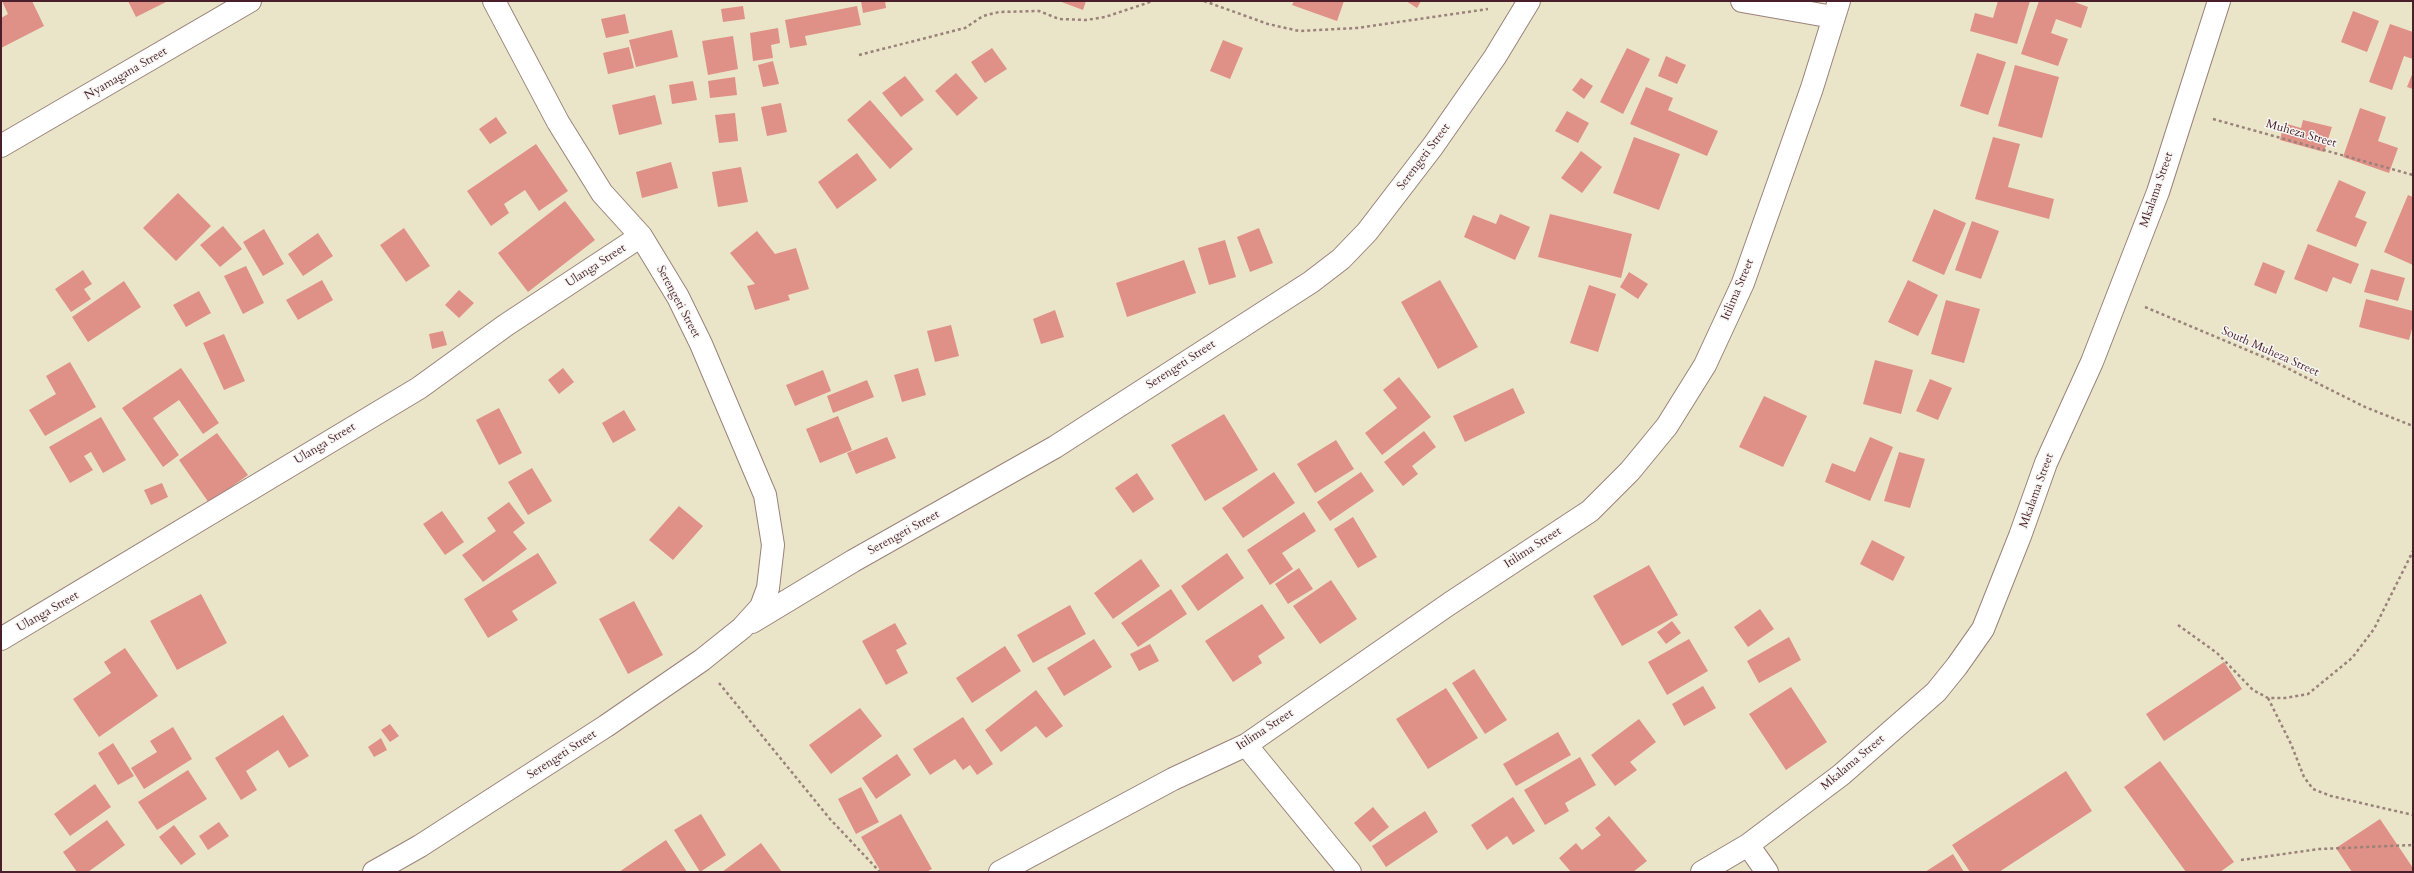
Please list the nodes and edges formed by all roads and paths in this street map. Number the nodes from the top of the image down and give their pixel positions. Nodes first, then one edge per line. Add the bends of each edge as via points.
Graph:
1 (250, 1) edge
2 (494, 1) edge
3 (1153, 1) edge
4 (1204, 1) edge
5 (1529, 1) edge
6 (1742, 1) edge
7 (2219, 1) edge
8 (1495, 7) dead end
9 (1836, 9) edge
10 (858, 55) dead end
11 (2184, 111) junction
12 (1, 146) edge
13 (2413, 175) edge
14 (641, 236) junction
15 (2118, 296) junction
16 (2413, 426) edge
17 (2413, 551) edge
18 (2178, 625) dead end
19 (742, 628) junction
20 (1, 639) edge
21 (702, 660) junction
22 (2268, 698) junction
23 (1246, 745) junction
24 (2413, 815) edge
25 (1748, 845) junction
26 (2413, 845) edge
27 (2241, 860) dead end
28 (374, 872) edge
29 (880, 872) edge
30 (1000, 872) edge
31 (1350, 872) edge
32 (1702, 872) edge
33 (1767, 872) edge

1 - 12 street, Nyamagana Street
2 - 14 street, Serengeti Street via 558,122 602,193
3 - 10 path via 1086,20 1059,19 1039,11 999,12 983,16 965,28
4 - 8 path via 1268,24 1299,31 1357,28 1456,15
5 - 19 street, Serengeti Street via 1496,57 1433,146 1367,232 1341,259 1312,282 1055,448 853,561
6 - 9 street, Itilima Street
7 - 11 street, Mkalama Street
9 - 23 street, Itilima Street via 1806,103 1742,283 1705,365 1667,426 1630,471 1590,511 1449,604
11 - 13 path, Muheza Street
11 - 15 street, Mkalama Street via 2158,192
14 - 19 street, Serengeti Street via 678,298 739,430 765,495 773,545 768,588 761,607
14 - 20 street, Ulanga Street via 506,326 419,388
15 - 16 path, South Muheza Street via 2273,361 2365,407
15 - 25 street, Mkalama Street via 2092,362 2046,463 1983,629 1936,692 1841,775
17 - 22 path via 2374,629 2352,658 2308,694
18 - 22 path via 2217,653 2253,690
19 - 21 street, Serengeti Street
21 - 28 street, Serengeti Street via 487,804
21 - 29 path via 830,819
22 - 24 path via 2304,777 2313,789 2331,796
23 - 30 street, Itilima Street via 1160,786
23 - 31 street
25 - 32 street, Mkalama Street
25 - 33 street
26 - 27 path via 2319,849

